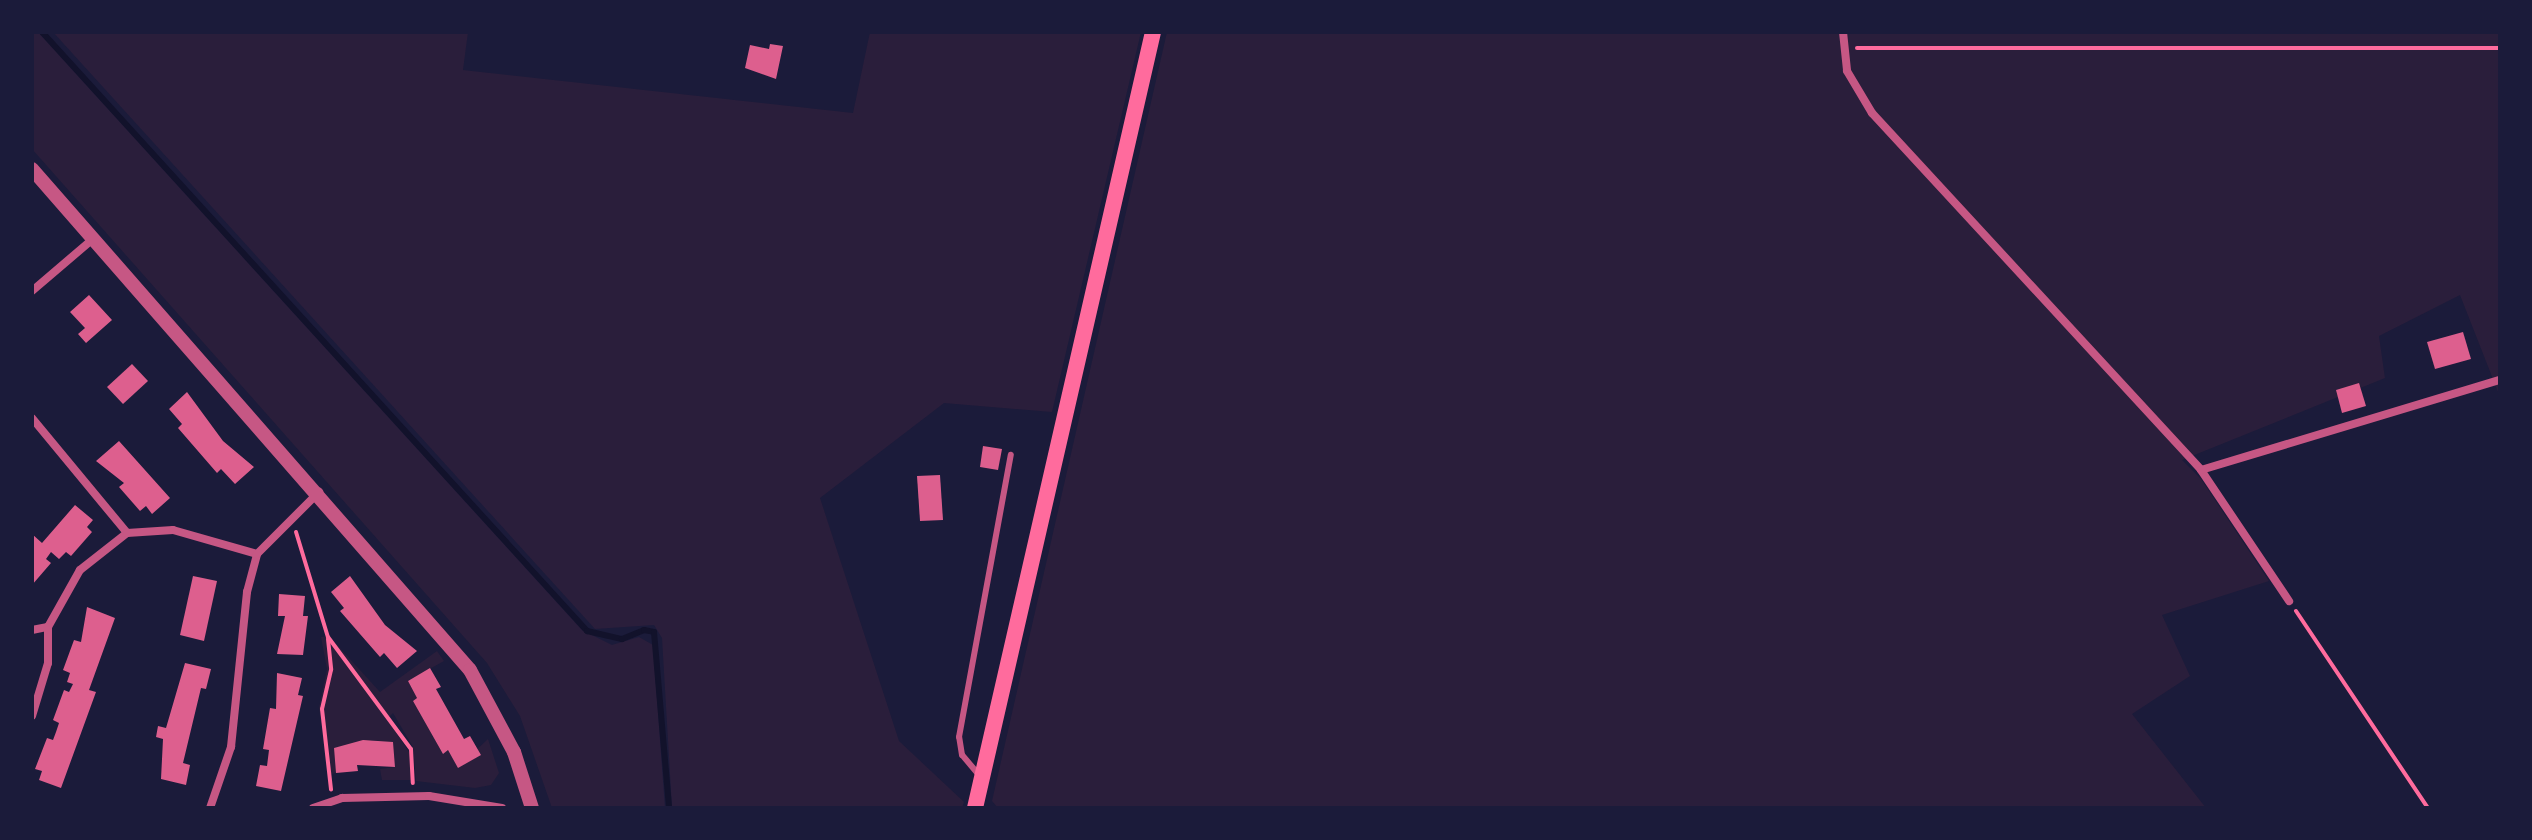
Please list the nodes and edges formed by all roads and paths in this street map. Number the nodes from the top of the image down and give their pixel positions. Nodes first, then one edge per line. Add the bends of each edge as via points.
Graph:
1 (1153, 32) edge
2 (1843, 32) edge
3 (2500, 48) edge
4 (1843, 52) junction
5 (32, 169) edge
6 (94, 238) junction
7 (32, 291) edge
8 (2500, 380) edge
9 (32, 418) edge
10 (1011, 455) dead end
11 (2201, 470) junction
12 (319, 492) junction
13 (289, 520) junction
14 (127, 533) junction
15 (257, 554) junction
16 (2289, 601) joint
17 (48, 627) junction
18 (32, 630) edge
19 (328, 637) junction
20 (32, 716) edge
21 (982, 777) junction
22 (414, 796) junction
23 (332, 801) junction
24 (210, 808) edge
25 (313, 808) edge
26 (502, 808) edge
27 (532, 808) edge
28 (975, 808) edge
29 (2428, 808) edge

1 - 21 main road
2 - 4 street
3 - 4 path
4 - 11 street via 1854,89 1872,113
5 - 6 street
6 - 7 street
6 - 12 street
8 - 11 street
9 - 14 street
10 - 21 lane via 959,737 962,755
11 - 16 street
12 - 13 street
12 - 27 street via 479,683 514,752
13 - 15 street
13 - 19 path via 303,543
14 - 15 street via 173,530
14 - 17 street via 80,570
15 - 24 street via 247,592 231,747
16 - 29 path
17 - 18 street
17 - 20 street via 48,663
19 - 22 path via 411,749
19 - 23 path via 331,670 322,709
21 - 28 main road
22 - 23 street
22 - 26 street
23 - 25 street

